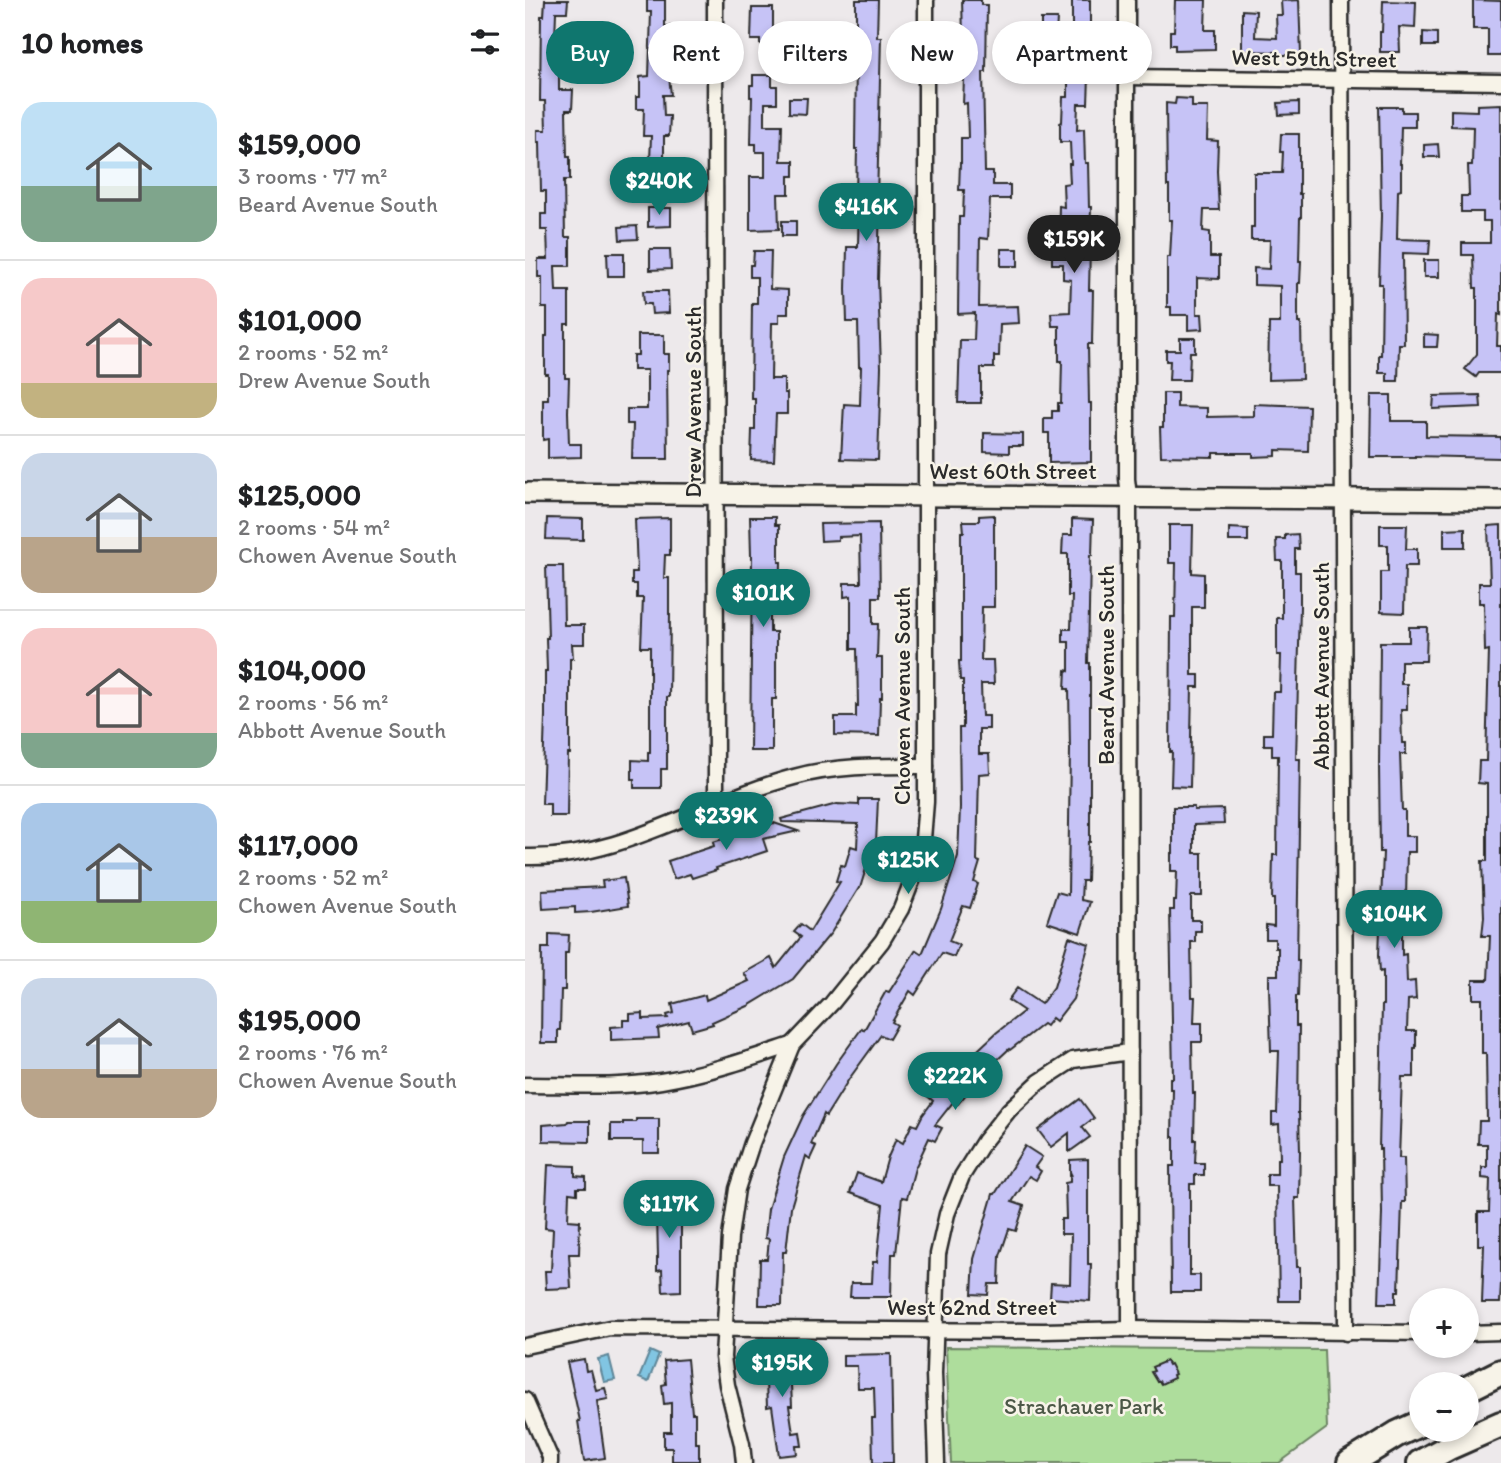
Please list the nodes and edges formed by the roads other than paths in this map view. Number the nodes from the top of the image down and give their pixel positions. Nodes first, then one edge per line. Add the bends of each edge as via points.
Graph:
1 (715, 0) edge
2 (926, 0) edge
3 (1127, 0) edge
4 (1342, 0) edge
5 (1127, 21) edge
6 (1152, 77) edge
7 (1342, 81) junction
8 (1501, 82) edge
9 (1127, 84) edge
10 (525, 493) edge
11 (715, 494) junction
12 (926, 496) junction
13 (1129, 496) junction
14 (1343, 499) junction
15 (1501, 500) edge
16 (926, 766) junction
17 (716, 805) junction
18 (525, 857) edge
19 (792, 1045) junction
20 (1130, 1052) junction
21 (525, 1085) edge
22 (725, 1328) junction
23 (1130, 1329) junction
24 (936, 1330) junction
25 (1501, 1332) edge
26 (1346, 1333) junction
27 (1409, 1333) edge
28 (1479, 1333) edge
29 (525, 1346) edge
30 (1501, 1372) edge
31 (1479, 1383) edge
32 (1501, 1388) edge
33 (1479, 1397) edge
34 (525, 1400) edge
35 (1409, 1426) edge
36 (1409, 1428) edge
37 (1495, 1428) edge
38 (1397, 1434) junction
39 (550, 1463) edge
40 (744, 1463) edge
41 (937, 1463) edge
42 (1350, 1463) edge
43 (1419, 1463) edge

1 - 11 street, Drew Avenue South
2 - 12 street, Chowen Avenue South
3 - 5 street, Beard Avenue South
4 - 7 street, Abbott Avenue South
6 - 7 street, West 59th Street
7 - 8 street, West 59th Street
7 - 14 street, Abbott Avenue South
9 - 13 street, Beard Avenue South
10 - 11 street, West 60th Street
11 - 12 street, West 60th Street
11 - 17 street, Drew Avenue South
12 - 13 street, West 60th Street
12 - 16 street, Chowen Avenue South
13 - 14 street, West 60th Street
13 - 20 street, Beard Avenue South
14 - 15 street, West 60th Street
14 - 26 street, Abbott Avenue South
16 - 17 street via 835,769 794,777
16 - 19 street, Chowen Avenue South via 923,839 901,909 882,941
17 - 18 street via 610,846
19 - 21 street via 659,1082
19 - 22 street, Chowen Avenue South via 737,1189
20 - 23 street, Beard Avenue South
20 - 24 street via 1073,1060 1039,1082 983,1141 947,1214 938,1254
22 - 24 street, West 62nd Street
22 - 29 street, West 62nd Street via 610,1328
22 - 40 street, Chowen Avenue South via 723,1357
23 - 24 street, West 62nd Street
23 - 26 street, West 62nd Street
24 - 41 street
25 - 28 street
26 - 27 street, West 62nd Street
30 - 31 highway
32 - 33 highway
34 - 39 street
35 - 38 highway
36 - 38 highway
37 - 43 highway
38 - 42 highway

